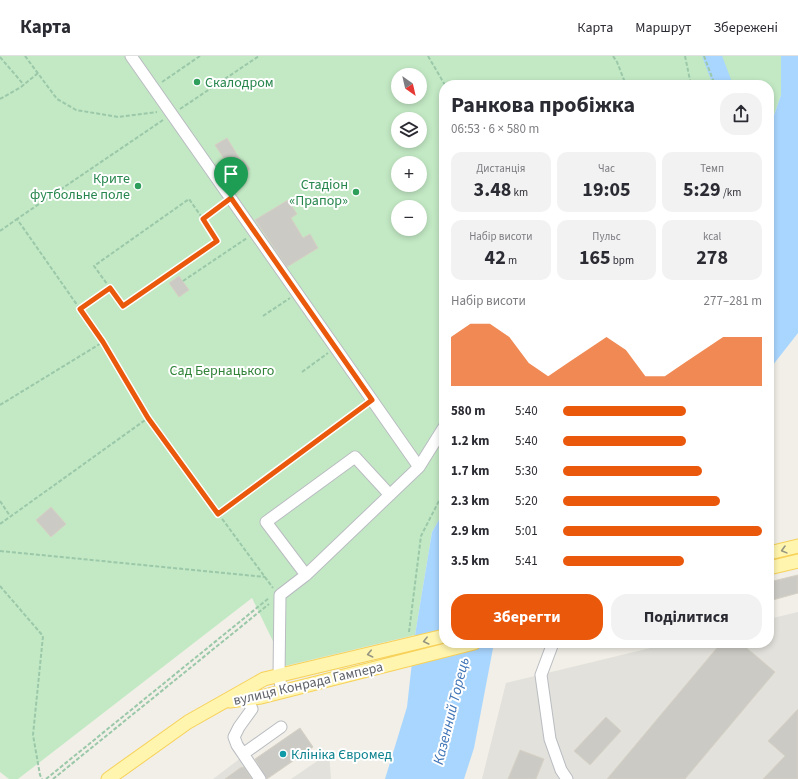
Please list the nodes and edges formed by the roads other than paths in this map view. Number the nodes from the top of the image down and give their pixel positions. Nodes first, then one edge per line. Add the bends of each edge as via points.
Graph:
1 (131, 56) edge
2 (439, 435) edge
3 (419, 467) junction
4 (390, 495) junction
5 (798, 546) edge
6 (774, 552) edge
7 (798, 561) edge
8 (774, 567) edge
9 (306, 575) junction
10 (439, 637) edge
11 (454, 648) edge
12 (551, 648) edge
13 (279, 676) junction
14 (282, 692) junction
15 (247, 699) junction
16 (221, 703) junction
17 (281, 727) dead end
18 (243, 754) junction
19 (108, 779) edge
20 (260, 779) edge
21 (567, 779) edge

1 - 3 lane
2 - 3 lane
3 - 4 lane
4 - 9 lane
4 - 9 lane via 354,457 266,522
5 -> 6 main road
7 - 8 main road
9 - 13 lane via 275,594
10 -> 13 main road, вулиця Конрада Гампера
11 - 14 main road, вулиця Конрада Гампера
12 - 21 lane via 541,675 550,739 561,770
13 - 14 lane
13 - 16 main road, вулиця Конрада Гампера via 264,679
14 - 15 main road, вулиця Конрада Гампера
15 - 16 main road, вулиця Конрада Гампера
15 - 18 lane via 252,709 234,737
16 - 19 main road, вулиця Конрада Гампера via 188,722
17 - 18 lane
18 - 20 lane

